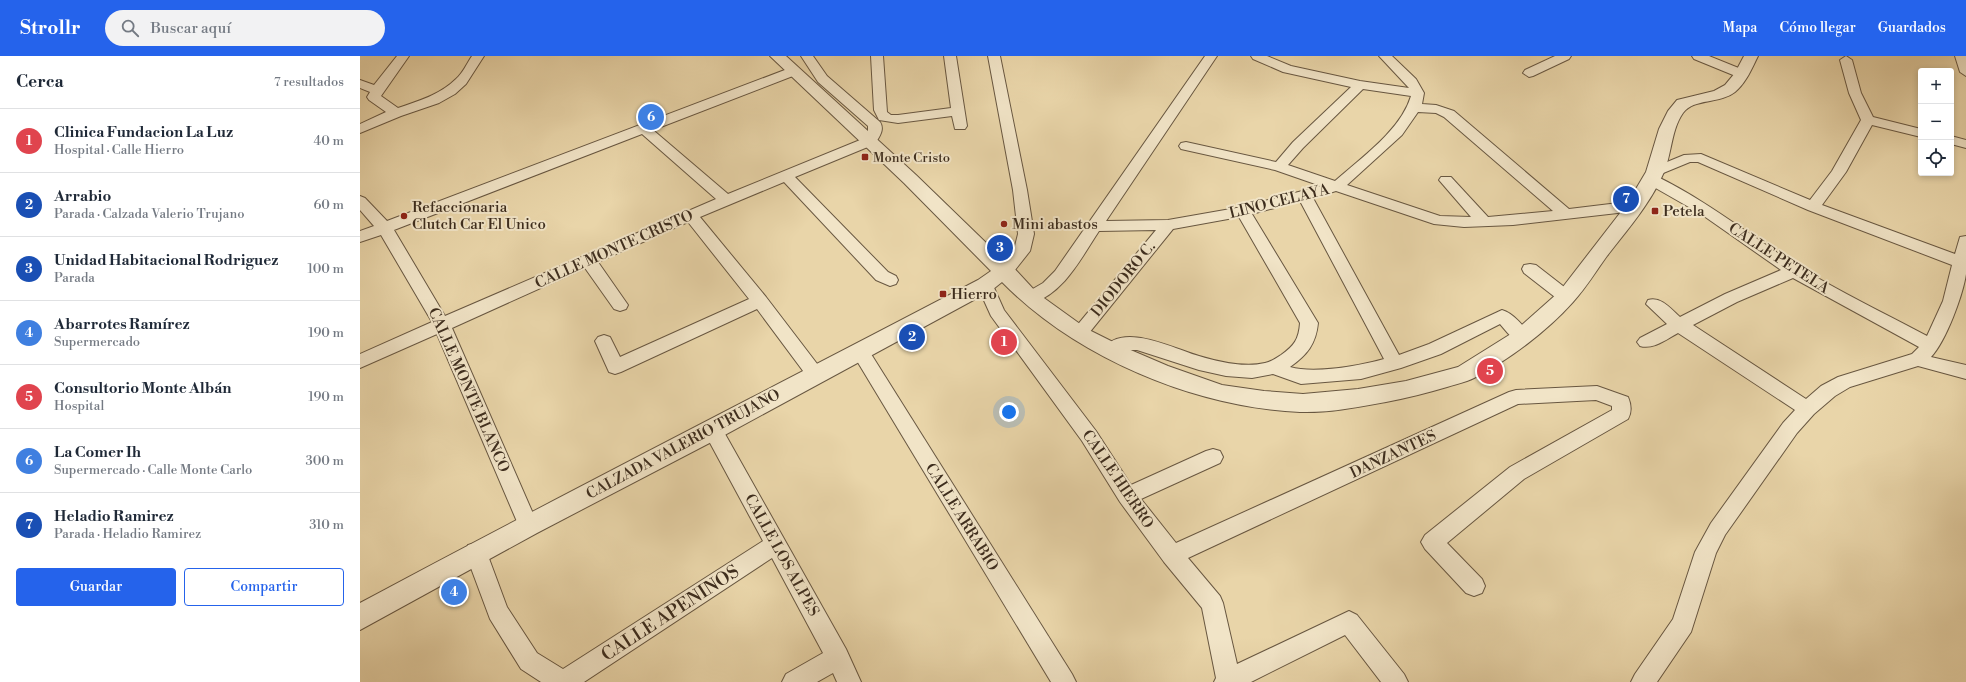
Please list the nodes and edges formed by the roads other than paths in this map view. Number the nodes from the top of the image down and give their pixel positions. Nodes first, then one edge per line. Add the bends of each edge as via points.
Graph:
1 (403, 56) edge
2 (478, 56) edge
3 (777, 56) edge
4 (807, 56) edge
5 (877, 56) edge
6 (950, 56) edge
7 (994, 56) edge
8 (1211, 56) edge
9 (1257, 56) edge
10 (1292, 56) edge
11 (1385, 56) edge
12 (1565, 56) edge
13 (1698, 56) edge
14 (1751, 56) edge
15 (1961, 56) edge
16 (1846, 60) dead end
17 (1273, 61) junction
18 (794, 71) junction
19 (1966, 72) edge
20 (1529, 73) dead end
21 (1742, 74) junction
22 (360, 84) edge
23 (1360, 85) junction
24 (377, 90) junction
25 (1418, 93) junction
26 (1414, 108) junction
27 (958, 111) junction
28 (396, 113) junction
29 (1868, 120) junction
30 (960, 126) dead end
31 (643, 128) junction
32 (360, 129) edge
33 (1918, 132) edge
34 (870, 141) junction
35 (1954, 141) edge
36 (1966, 144) edge
37 (1186, 146) dead end
38 (1280, 166) junction
39 (786, 176) junction
40 (1653, 176) junction
41 (1446, 180) dead end
42 (1338, 186) junction
43 (1304, 195) junction
44 (360, 201) edge
45 (727, 201) junction
46 (1636, 206) junction
47 (1813, 207) junction
48 (1244, 212) junction
49 (1564, 213) junction
50 (691, 215) junction
51 (1484, 222) junction
52 (1168, 225) junction
53 (1095, 226) junction
54 (385, 228) junction
55 (360, 237) edge
56 (1966, 240) edge
57 (589, 261) junction
58 (1961, 262) junction
59 (1530, 269) dead end
60 (1005, 271) junction
61 (1794, 271) junction
62 (886, 278) dead end
63 (985, 286) junction
64 (1566, 297) junction
65 (1030, 298) junction
66 (760, 301) junction
67 (1654, 304) dead end
68 (620, 305) dead end
69 (442, 325) junction
70 (1679, 325) junction
71 (1079, 334) junction
72 (1522, 337) junction
73 (604, 341) dead end
74 (1646, 342) dead end
75 (1111, 351) junction
76 (860, 352) junction
77 (1924, 353) junction
78 (360, 361) edge
79 (1395, 363) junction
80 (1274, 368) junction
81 (1966, 372) edge
82 (815, 374) junction
83 (1807, 409) junction
84 (713, 430) junction
85 (1213, 457) dead end
86 (1127, 496) junction
87 (528, 525) junction
88 (777, 544) junction
89 (476, 552) junction
90 (1172, 555) junction
91 (1474, 586) dead end
92 (360, 617) edge
93 (838, 658) junction
94 (563, 682) edge
95 (794, 682) edge
96 (848, 682) edge
97 (1064, 682) edge
98 (1227, 682) edge
99 (1396, 682) edge
100 (1643, 682) edge

1 - 24 street
2 - 28 street via 462,81 450,91 434,100
3 - 18 street
4 - 34 street via 822,79 875,125 875,133
5 - 27 street via 880,112 884,117 900,119
6 - 27 street
7 - 60 street via 1026,234 1022,250
8 - 53 street
9 - 17 street
10 - 17 street
11 - 25 street via 1412,82
12 - 20 street
13 - 21 street
14 - 21 street
15 - 19 street
16 - 29 street via 1855,93
17 - 23 street via 1287,69
18 - 31 street
18 - 34 street
21 - 40 street via 1731,88 1719,95 1683,103 1667,129
22 - 24 street
23 - 25 street
23 - 38 street via 1344,104 1289,154
24 - 28 street via 374,97
25 - 26 street, LINO CELAYA
26 - 42 street, LINO CELAYA via 1397,132
26 - 49 street via 1439,109 1449,114
27 - 30 street
28 - 32 street
29 - 33 street
29 - 47 street via 1839,172
31 - 45 street
31 - 54 street
34 - 39 street, CALLE MONTE CRISTO
34 - 60 street
35 - 36 street
37 - 38 street
38 - 42 street
39 - 45 street, CALLE MONTE CRISTO
39 - 62 street
40 - 46 street
40 - 47 street via 1685,158 1701,158
40 - 61 street, CALLE PETELA
41 - 51 street
42 - 43 street, LINO CELAYA
42 - 51 street via 1439,221
43 - 48 street, LINO CELAYA
43 - 79 street
44 - 54 street, CALLE MONTE BLANCO
45 - 50 street, CALLE MONTE CRISTO
46 - 49 street
46 - 64 street
47 - 58 street
48 - 52 street, LINO CELAYA
48 - 80 street via 1309,323 1308,340 1295,355
49 - 51 street
50 - 57 street, CALLE MONTE CRISTO
50 - 66 street
52 - 53 street, LINO CELAYA
52 - 71 street, DIODORO C.
53 - 65 street via 1061,275 1049,287
54 - 55 street
54 - 69 street, CALLE MONTE BLANCO
56 - 58 street
57 - 68 street
57 - 69 street, CALLE MONTE CRISTO
58 - 77 street via 1951,300
59 - 64 street
60 - 63 street, CALZADA VALERIO TRUJANO
60 - 65 street
61 - 70 street via 1731,298
61 - 77 street, CALLE PETELA
63 - 76 street, CALZADA VALERIO TRUJANO
63 - 86 street, CALLE HIERRO via 997,312 1089,436
64 - 72 street
65 - 71 street
66 - 73 street via 615,367
66 - 82 street
67 - 70 street
69 - 78 street, CALLE MONTE CRISTO
69 - 87 street, CALLE MONTE BLANCO
70 - 74 street
70 - 83 street
71 - 75 street
72 - 75 street via 1459,376 1406,390 1303,403 1221,393 1160,372
72 - 79 street via 1502,316 1435,349
75 - 80 street via 1122,344 1134,343 1187,360 1231,370
76 - 82 street, CALZADA VALERIO TRUJANO
76 - 97 street, CALLE ARRABIO
77 - 81 street, CALLE PETELA via 1950,369
77 - 83 street via 1844,382 1828,391
79 - 80 street via 1360,372 1301,377
82 - 84 street, CALZADA VALERIO TRUJANO
83 - 100 street via 1774,450 1718,529 1706,552 1683,624
84 - 87 street, CALZADA VALERIO TRUJANO
84 - 88 street, CALLE LOS ALPES
85 - 86 street
86 - 90 street, CALLE HIERRO
87 - 89 street, CALZADA VALERIO TRUJANO
88 - 93 street, CALLE LOS ALPES
88 - 94 street, CALLE APENINOS
89 - 92 street, CALZADA VALERIO TRUJANO
89 - 94 street via 498,612 528,661
90 - 91 street, DANZANTES via 1516,397 1597,393 1622,402 1621,414 1517,473 1432,542
90 - 98 street, CALLE HIERRO via 1212,603 1223,650
93 - 95 street
93 - 96 street, CALLE LOS ALPES
98 - 99 street via 1349,622

